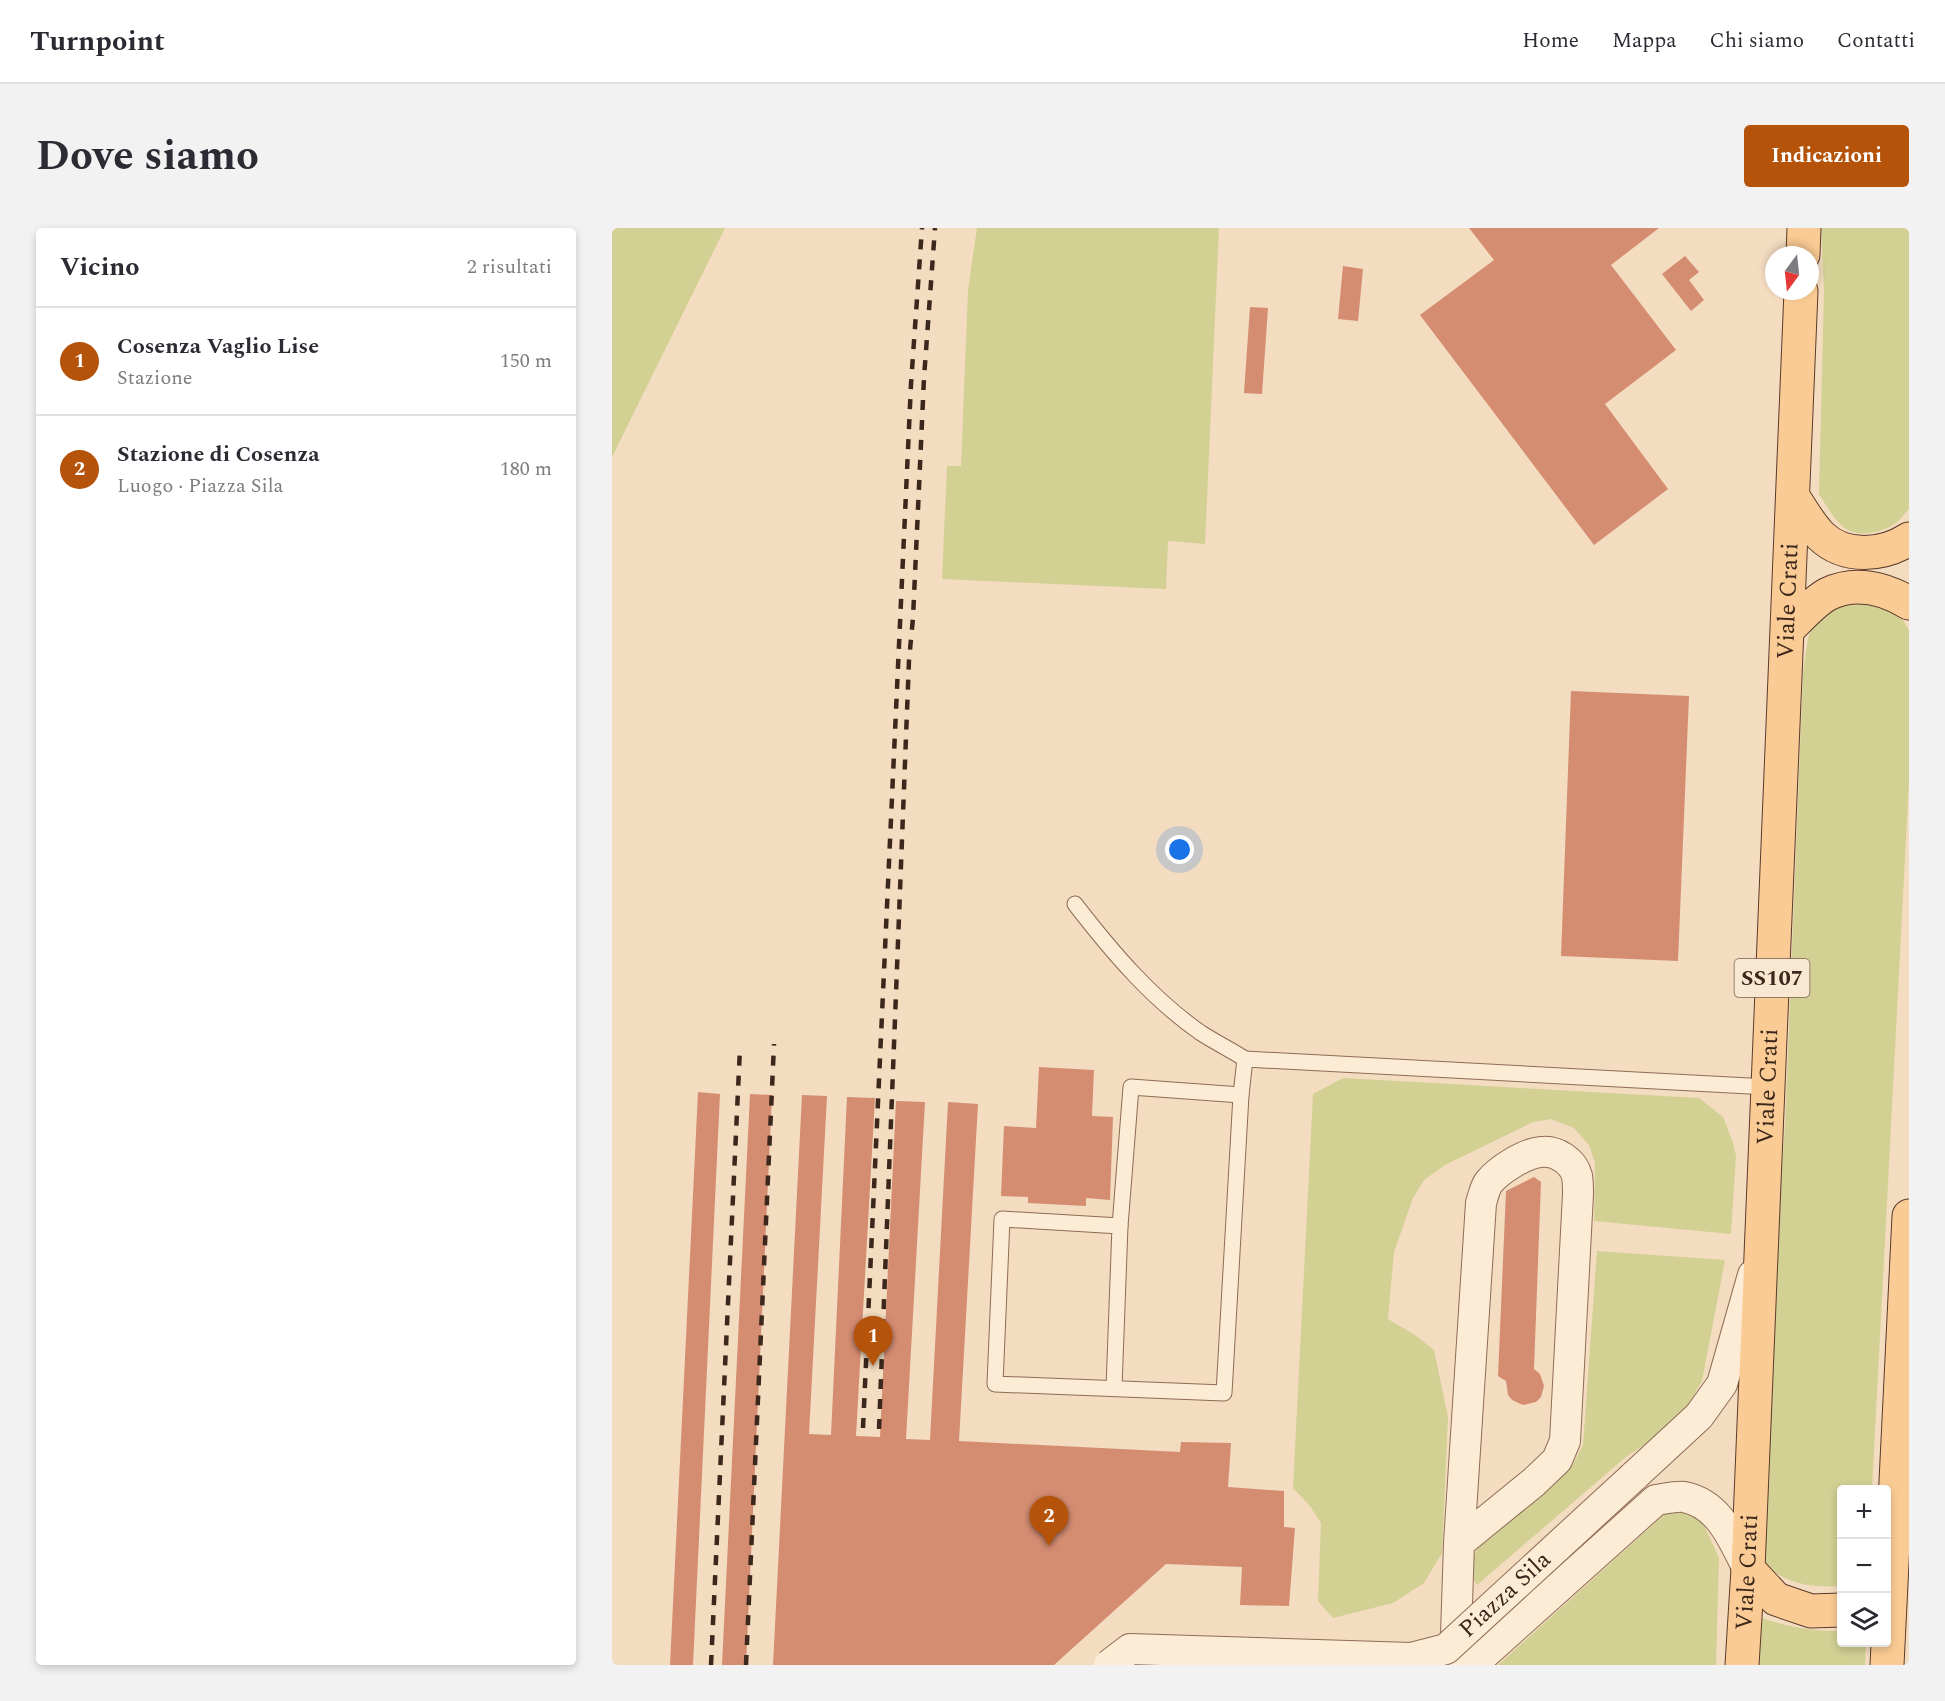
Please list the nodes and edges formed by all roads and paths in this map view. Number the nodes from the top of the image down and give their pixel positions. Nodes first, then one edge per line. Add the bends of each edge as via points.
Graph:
1 (1804, 228) edge
2 (1803, 246) edge
3 (1801, 300) edge
4 (1793, 497) junction
5 (1909, 539) edge
6 (1909, 603) edge
7 (1788, 628) junction
8 (1075, 904) dead end
9 (1245, 1059) junction
10 (1768, 1087) junction
11 (1241, 1095) junction
12 (1909, 1216) edge
13 (1120, 1226) junction
14 (1761, 1246) junction
15 (1114, 1389) junction
16 (1891, 1542) edge
17 (1459, 1543) junction
18 (1748, 1569) junction
19 (1889, 1593) edge
20 (1837, 1610) edge
21 (1279, 1659) edge
22 (1109, 1665) edge
23 (1455, 1665) edge
24 (1472, 1665) edge
25 (1742, 1665) edge
26 (1887, 1665) edge

1 - 2 main road
3 - 4 main road, Viale Crati / SS107
4 - 5 main road via 1822,536 1842,549 1878,552
4 - 7 main road, Viale Crati / SS107
6 - 7 main road via 1881,590 1852,586 1826,595
7 - 10 main road, Viale Crati / SS107
8 - 9 lane via 1111,951 1156,996 1201,1033
9 - 10 lane
9 - 11 lane
10 - 14 main road, Viale Crati / SS107
11 - 13 lane via 1131,1087
11 - 15 lane via 1224,1393
12 - 16 main road
13 - 15 lane
13 - 15 lane via 1002,1219 995,1384
14 - 18 main road, Viale Crati / SS107
14 - 21 street, Piazza Sila, bridge via 1722,1384 1699,1416 1446,1649 1411,1658
17 - 17 street via 1481,1203 1487,1183 1500,1171 1541,1152 1558,1155 1569,1161 1577,1175 1578,1194 1565,1441 1557,1460
17 - 23 street
18 - 20 main road via 1776,1599 1811,1611
18 - 24 street, Piazza Sila via 1713,1509 1683,1497 1656,1500
18 - 25 main road, Viale Crati / SS107
19 - 26 main road
21 - 22 street, Piazza Sila, bridge via 1130,1649

